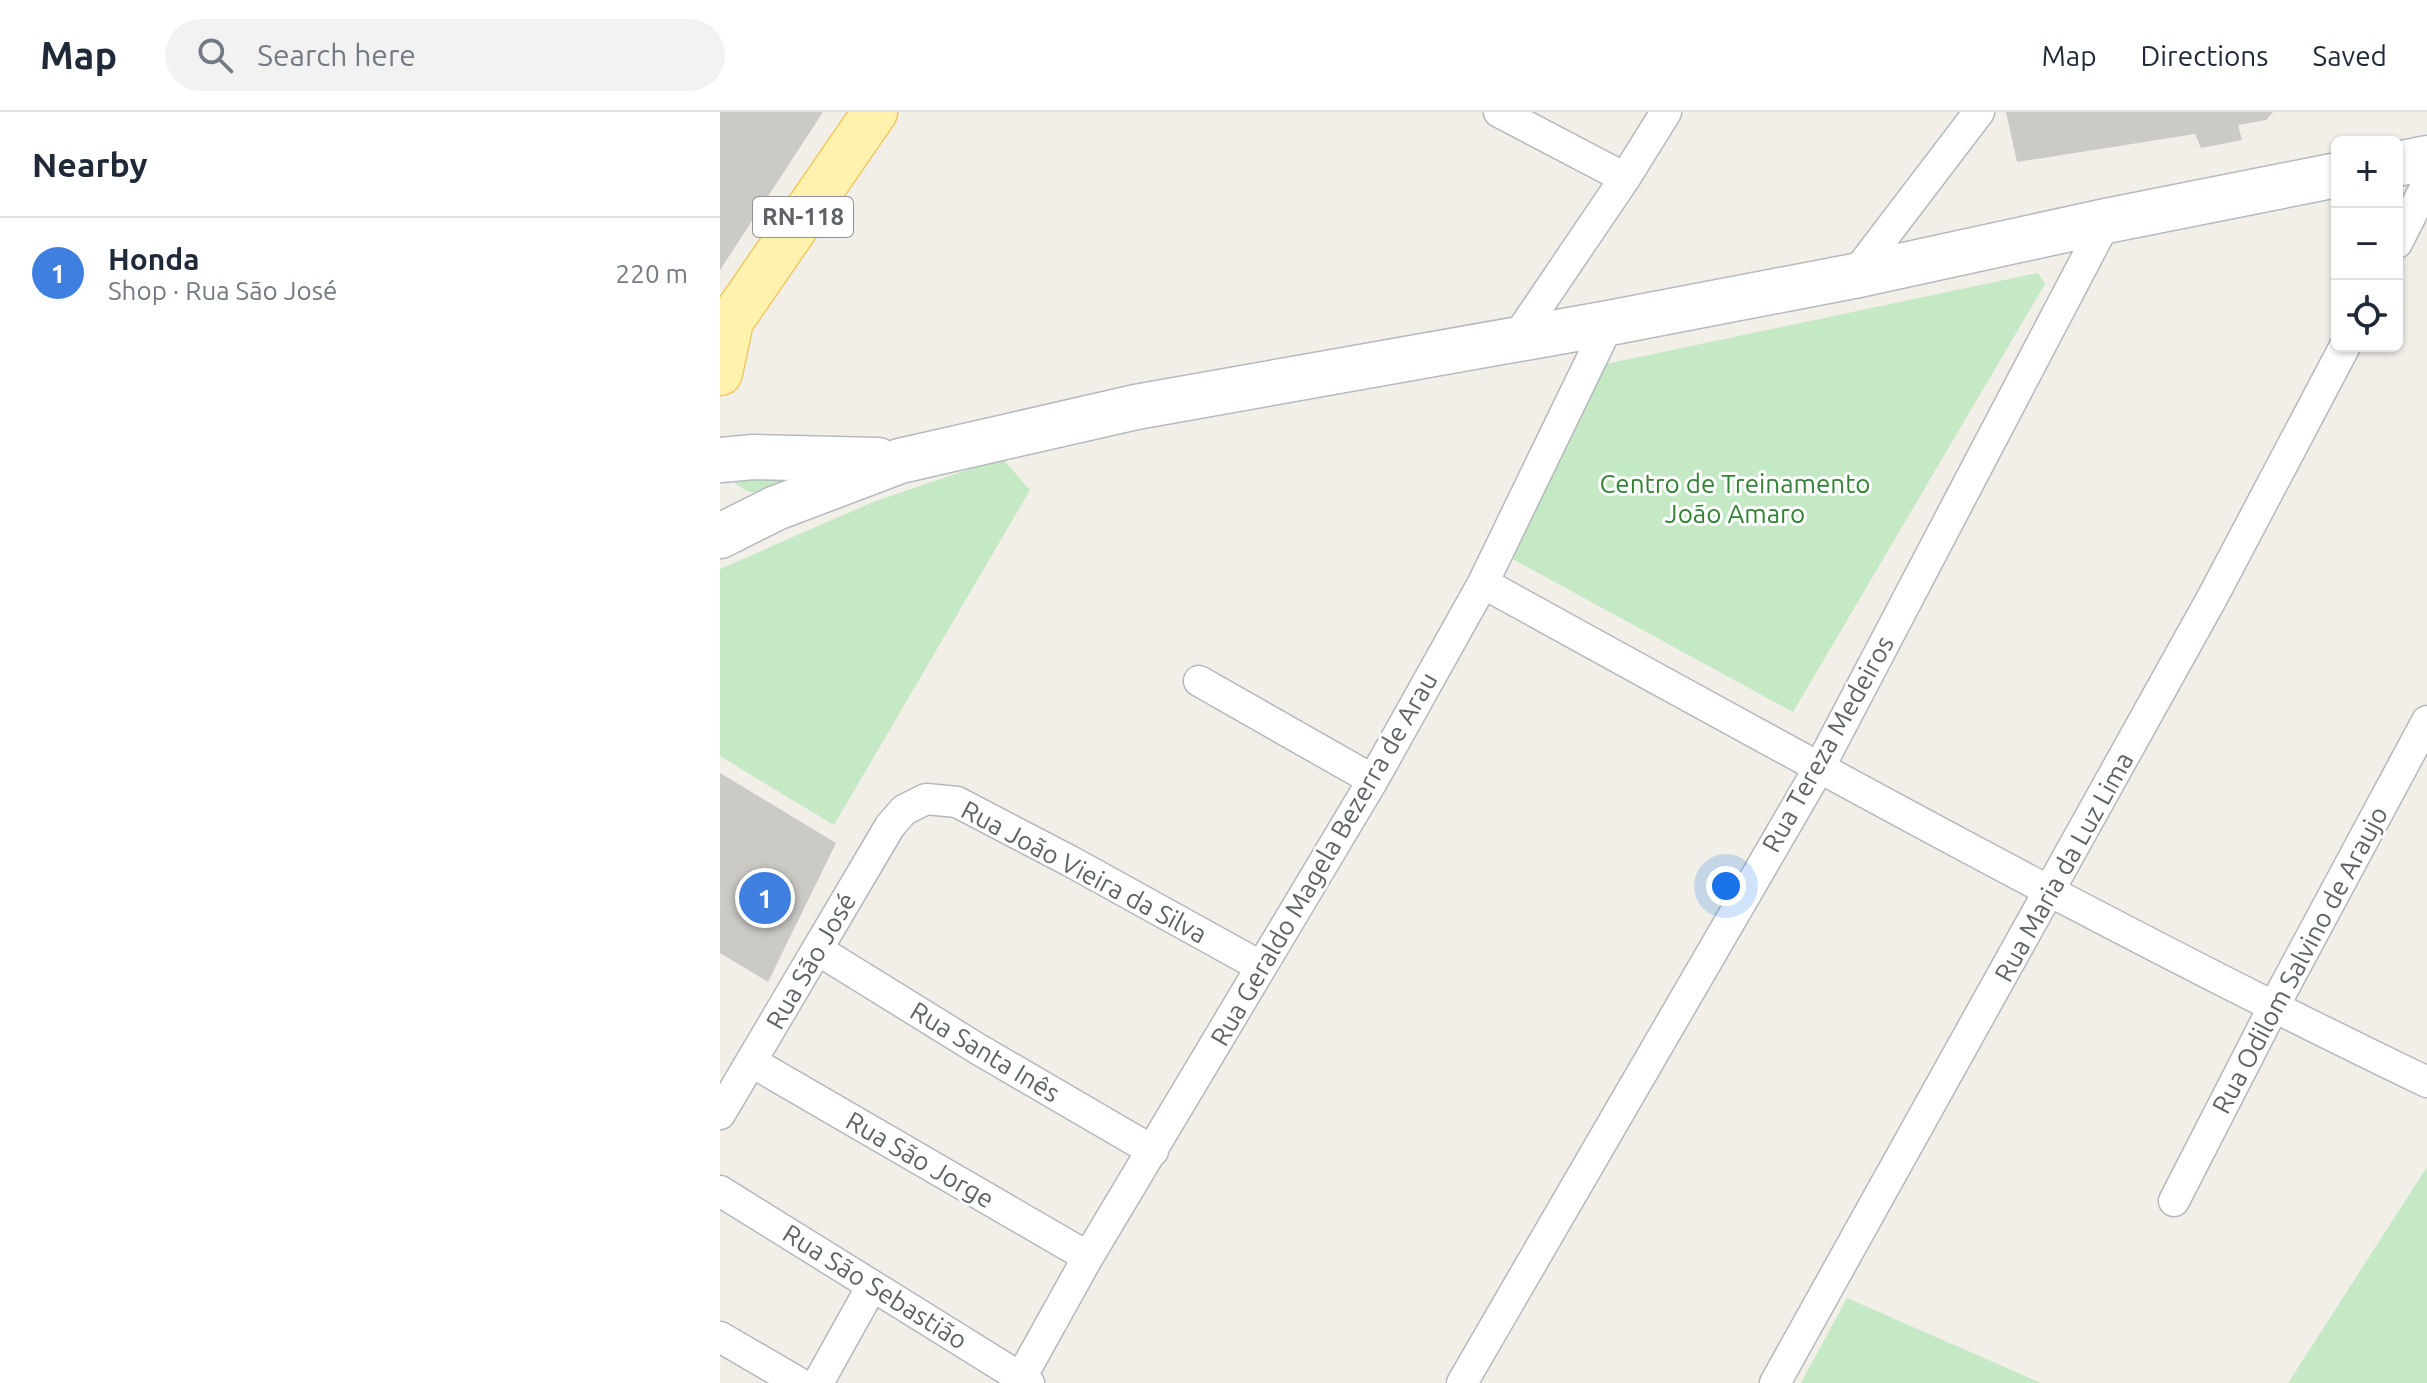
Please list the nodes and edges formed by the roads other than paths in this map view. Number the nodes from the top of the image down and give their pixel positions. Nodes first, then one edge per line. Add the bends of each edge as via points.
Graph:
1 (875, 112) edge
2 (1499, 112) edge
3 (1666, 112) edge
4 (1979, 112) edge
5 (2427, 158) edge
6 (2403, 163) edge
7 (2331, 176) edge
8 (1625, 178) junction
9 (2427, 184) edge
10 (2106, 221) junction
11 (2403, 231) edge
12 (1854, 276) junction
13 (1609, 323) junction
14 (726, 327) edge
15 (1516, 339) junction
16 (2342, 352) edge
17 (720, 373) edge
18 (720, 460) edge
19 (900, 461) junction
20 (720, 536) edge
21 (1483, 583) junction
22 (1199, 681) dead end
23 (2427, 721) edge
24 (1819, 768) junction
25 (1373, 780) junction
26 (904, 810) joint
27 (2051, 890) junction
28 (818, 950) junction
29 (1260, 966) junction
30 (2273, 1008) junction
31 (752, 1062) junction
32 (2427, 1082) edge
33 (720, 1114) edge
34 (1153, 1151) junction
35 (720, 1191) edge
36 (2174, 1201) dead end
37 (1088, 1257) junction
38 (872, 1286) junction
39 (720, 1337) edge
40 (1023, 1381) edge
41 (799, 1383) edge
42 (818, 1383) edge
43 (1462, 1383) edge
44 (1775, 1383) edge

1 - 14 main road, RN-118
2 - 8 street
3 - 8 street
4 - 12 street
5 - 6 main road
7 - 10 main road
8 - 15 street
9 - 11 street
10 - 12 main road
10 - 24 street, Rua Tereza Medeiros
12 - 13 main road
13 - 15 main road
13 - 21 street, Rua Geraldo Magela Bezerra de Arau
14 - 17 main road, RN-118
15 - 19 main road via 1136,407
16 - 27 street, Rua Maria da Luz Lima
18 - 19 main road
19 - 20 main road via 776,508
21 - 24 street
21 - 25 street, Rua Geraldo Magela Bezerra de Arau
22 - 25 street
23 - 30 street, Rua Odilom Salvino de Araujo
24 - 27 street
24 - 43 street, Rua Tereza Medeiros
25 - 29 street, Rua Geraldo Magela Bezerra de Arau
26 - 28 street, Rua São José
26 - 29 street, Rua João Vieira da Silva via 926,799 957,802
27 - 30 street
27 - 44 street, Rua Maria da Luz Lima
28 - 31 street, Rua São José
28 - 34 street, Rua Santa Inês
29 - 34 street, Rua Geraldo Magela Bezerra de Arau
30 - 32 street
30 - 36 street, Rua Odilom Salvino de Araujo
31 - 33 street, Rua São José
31 - 37 street, Rua São Jorge
34 - 37 street, Rua Geraldo Magela Bezerra de Arau
35 - 38 street, Rua São Sebastião
37 - 40 street, Rua Geraldo Magela Bezerra de Arau
38 - 40 street, Rua São Sebastião
38 - 42 street
39 - 41 street

